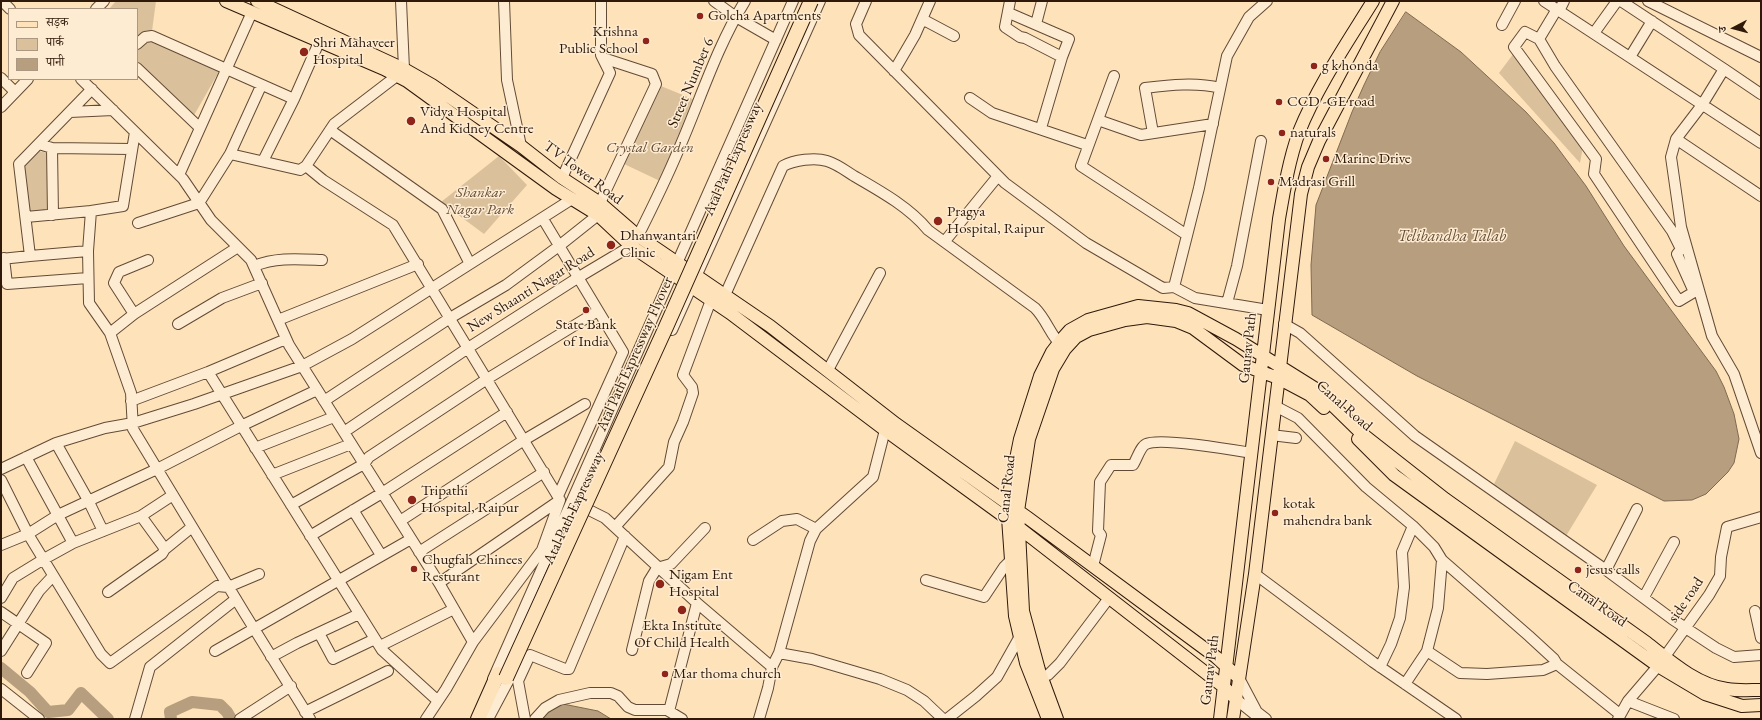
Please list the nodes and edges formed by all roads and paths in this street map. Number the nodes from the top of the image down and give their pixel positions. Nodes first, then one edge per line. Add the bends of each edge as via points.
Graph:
1 (226, 1) edge
2 (401, 1) edge
3 (504, 1) edge
4 (601, 1) edge
5 (714, 1) edge
6 (745, 1) edge
7 (793, 1) edge
8 (802, 1) edge
9 (811, 1) edge
10 (820, 1) edge
11 (866, 1) edge
12 (930, 1) edge
13 (1010, 1) edge
14 (1042, 1) edge
15 (1267, 1) edge
16 (1373, 1) edge
17 (1393, 1) edge
18 (1515, 1) edge
19 (1544, 1) edge
20 (1564, 1) edge
21 (1617, 1) edge
22 (1648, 1) edge
23 (1626, 2) edge
24 (255, 6) edge
25 (1558, 10) junction
26 (1008, 13) junction
27 (736, 17) junction
28 (922, 19) junction
29 (1652, 21) junction
30 (1036, 24) junction
31 (1502, 25) dead end
32 (1594, 33) junction
33 (954, 36) dead end
34 (1540, 39) junction
35 (320, 40) junction
36 (776, 40) junction
37 (138, 43) edge
38 (1062, 57) junction
39 (1630, 57) junction
40 (1761, 57) edge
41 (602, 58) junction
42 (1724, 68) junction
43 (138, 69) edge
44 (226, 70) junction
45 (894, 71) junction
46 (401, 72) junction
47 (1114, 76) dead end
48 (1, 78) edge
49 (27, 80) edge
50 (83, 80) edge
51 (261, 86) junction
52 (1220, 88) junction
53 (92, 89) junction
54 (15, 92) junction
55 (1761, 94) edge
56 (970, 98) dead end
57 (294, 99) junction
58 (1702, 104) junction
59 (1, 107) edge
60 (113, 110) junction
61 (70, 112) junction
62 (1098, 120) junction
63 (1212, 124) junction
64 (200, 128) junction
65 (1041, 128) junction
66 (330, 130) junction
67 (135, 132) junction
68 (1153, 133) junction
69 (1676, 139) junction
70 (1261, 141) dead end
71 (1761, 143) edge
72 (39, 144) junction
73 (1087, 145) junction
74 (521, 146) junction
75 (52, 148) junction
76 (132, 149) junction
77 (230, 154) junction
78 (263, 161) junction
79 (306, 166) junction
80 (179, 175) junction
81 (998, 176) junction
82 (562, 178) junction
83 (1761, 196) edge
84 (572, 199) junction
85 (200, 203) junction
86 (599, 209) junction
87 (91, 211) junction
88 (53, 215) junction
89 (26, 217) junction
90 (543, 219) junction
91 (138, 223) dead end
92 (1187, 235) junction
93 (635, 241) junction
94 (946, 241) junction
95 (559, 246) junction
96 (238, 247) junction
97 (88, 251) junction
98 (30, 256) junction
99 (3, 258) edge
100 (148, 260) dead end
101 (322, 260) dead end
102 (418, 264) junction
103 (470, 264) junction
104 (254, 266) junction
105 (674, 268) junction
106 (880, 273) dead end
107 (579, 277) junction
108 (88, 278) junction
109 (694, 282) junction
110 (262, 283) junction
111 (1174, 287) junction
112 (432, 288) junction
113 (725, 295) junction
114 (711, 300) junction
115 (1226, 304) junction
116 (733, 308) junction
117 (1268, 310) junction
118 (598, 311) junction
119 (134, 314) junction
120 (450, 318) junction
121 (278, 320) junction
122 (178, 324) dead end
123 (1284, 324) junction
124 (110, 333) junction
125 (286, 339) junction
126 (1062, 346) junction
127 (468, 348) junction
128 (1263, 356) junction
129 (302, 366) junction
130 (828, 370) junction
131 (208, 372) junction
132 (1262, 372) junction
133 (1279, 372) junction
134 (487, 379) junction
135 (317, 390) junction
136 (222, 395) junction
137 (132, 401) junction
138 (324, 401) junction
139 (585, 404) dead end
140 (1275, 406) junction
141 (507, 412) junction
142 (334, 417) junction
143 (133, 423) junction
144 (241, 426) junction
145 (884, 430) junction
146 (344, 432) junction
147 (1271, 435) junction
148 (1296, 438) dead end
149 (524, 440) junction
150 (56, 443) junction
151 (351, 444) junction
152 (255, 448) junction
153 (1252, 453) junction
154 (1761, 453) edge
155 (26, 457) junction
156 (364, 464) junction
157 (1, 469) edge
158 (157, 469) junction
159 (544, 472) junction
160 (272, 475) junction
161 (1, 480) edge
162 (382, 493) junction
163 (173, 495) junction
164 (559, 498) junction
165 (88, 500) junction
166 (1007, 504) junction
167 (291, 505) junction
168 (1637, 509) dead end
169 (353, 510) junction
170 (589, 510) junction
171 (1018, 511) junction
172 (58, 515) junction
173 (141, 516) junction
174 (1761, 516) edge
175 (400, 521) junction
176 (1013, 524) junction
177 (1413, 526) junction
178 (192, 527) junction
179 (615, 527) junction
180 (705, 528) dead end
181 (816, 529) junction
182 (103, 531) junction
183 (28, 534) junction
184 (310, 536) junction
185 (625, 536) junction
186 (411, 538) junction
187 (753, 540) dead end
188 (1674, 542) dead end
189 (73, 543) junction
190 (1, 545) edge
191 (165, 549) junction
192 (420, 552) junction
193 (381, 555) junction
194 (44, 559) junction
195 (1442, 560) junction
196 (1010, 561) junction
197 (1093, 566) junction
198 (658, 567) junction
199 (1606, 570) junction
200 (259, 574) dead end
201 (1255, 574) junction
202 (54, 576) junction
203 (338, 580) junction
204 (926, 580) dead end
205 (439, 583) junction
206 (228, 587) junction
207 (108, 592) dead end
208 (1644, 597) junction
209 (1, 598) edge
210 (1109, 598) junction
211 (236, 599) junction
212 (697, 604) junction
213 (454, 609) junction
214 (1755, 611) dead end
215 (1, 612) edge
216 (359, 614) junction
217 (17, 624) junction
218 (1686, 627) junction
219 (254, 629) junction
220 (319, 633) junction
221 (1019, 638) junction
222 (1761, 638) edge
223 (472, 642) junction
224 (377, 643) junction
225 (632, 650) dead end
226 (1, 651) edge
227 (215, 651) dead end
228 (1427, 651) junction
229 (779, 653) junction
230 (1761, 654) edge
231 (271, 657) junction
232 (1661, 661) junction
233 (1557, 664) junction
234 (1227, 666) junction
235 (772, 667) junction
236 (1380, 667) junction
237 (388, 671) dead end
238 (27, 673) dead end
239 (1048, 675) dead end
240 (502, 676) junction
241 (1239, 678) junction
242 (1405, 684) junction
243 (291, 686) junction
244 (1224, 687) junction
245 (1, 689) edge
246 (1761, 690) edge
247 (1237, 700) junction
248 (438, 701) junction
249 (1761, 705) edge
250 (669, 711) junction
251 (1619, 712) edge
252 (308, 716) edge
253 (39, 719) edge
254 (135, 719) edge
255 (240, 719) edge
256 (426, 719) edge
257 (478, 719) edge
258 (488, 719) edge
259 (525, 719) edge
260 (535, 719) edge
261 (682, 719) edge
262 (759, 719) edge
263 (943, 719) edge
264 (947, 719) edge
265 (1048, 719) edge
266 (1057, 719) edge
267 (1220, 719) edge
268 (1233, 719) edge
269 (1261, 719) edge
270 (1266, 719) edge
271 (1456, 719) edge
272 (1674, 719) edge

1 - 24 main road, TV Tower Road
2 - 46 street
3 - 74 street via 507,80
4 - 41 street
5 - 27 street
6 - 27 street, Street Number 6
7 - 36 street, Atal Path Expressway
8 - 240 highway, Atal Path Expressway Flyover
9 - 240 highway, Atal Path Expressway Flyover, bridge via 666,327
10 - 109 street, Atal Path Expressway
11 - 45 street via 856,24 859,35
12 - 28 street
13 - 26 street
14 - 30 street
15 - 52 street via 1250,17 1227,56
16 - 117 main road, Gaurav Path via 1321,87 1300,132 1286,174
17 - 123 main road via 1319,141 1308,167 1301,194
18 - 31 street
19 - 25 street
20 - 25 street
21 - 32 street
22 - 40 street
23 - 29 street
24 - 35 main road, TV Tower Road
24 - 44 street
24 - 46 main road, TV Tower Road
25 - 32 street
25 - 34 street
26 - 30 street
26 - 38 street via 1005,27
27 - 36 street
27 - 93 street, Street Number 6 via 717,55 678,151
28 - 33 street
28 - 45 street
29 - 39 street
29 - 42 street
30 - 38 street via 1069,39
32 - 39 street
34 - 34 street via 1555,66 1672,231 1681,249 1677,254 1694,292 1679,301 1594,174 1596,159 1514,47 1525,32
35 - 46 main road, TV Tower Road
35 - 57 street
36 - 105 street, Atal Path Expressway
37 - 44 street via 145,37 152,36
38 - 65 street
39 - 58 street
41 - 82 street via 610,73
41 - 86 street via 652,74 656,84
42 - 55 street
42 - 58 street
43 - 64 street
44 - 51 street
44 - 64 street
45 - 81 street
46 - 66 street via 334,124
46 - 74 main road, TV Tower Road via 432,85
46 - 84 main road, TV Tower Road
47 - 62 street
48 - 54 street
49 - 54 street
50 - 53 street
51 - 57 street
51 - 77 street
52 - 63 street
52 - 68 street via 1174,84 1145,88
53 - 60 street
53 - 61 street
54 - 59 street
56 - 65 street via 992,113
57 - 78 street
58 - 69 street
58 - 71 street
60 - 61 street
60 - 67 street
61 - 72 street
62 - 68 street via 1140,135
62 - 73 street
63 - 68 street
63 - 92 street
64 - 80 street
65 - 73 street
66 - 79 street
66 - 103 street via 442,209
67 - 76 street
67 - 80 street
69 - 83 street
69 - 154 street via 1671,157 1681,227 1712,336 1734,374
70 - 115 street via 1237,266
72 - 75 street
72 - 89 street via 19,164
73 - 92 street via 1081,166
74 - 82 main road, TV Tower Road
75 - 76 street
75 - 88 street
76 - 87 street via 123,206
77 - 78 street
77 - 85 street
78 - 79 street via 300,170
79 - 102 street via 323,180 393,225
80 - 85 street
81 - 94 street
81 - 111 street via 1086,243 1163,288
82 - 86 main road, TV Tower Road
84 - 86 main road, TV Tower Road
84 - 90 street
85 - 91 street
85 - 96 street via 211,220
86 - 93 main road, TV Tower Road
86 - 95 street
87 - 88 street
87 - 97 street
88 - 89 street
89 - 98 street
90 - 95 street
90 - 103 street
92 - 111 street
93 - 105 main road, TV Tower Road
93 - 107 street, New Shaanti Nagar Road
94 - 113 street via 872,186 827,161 790,163 783,166
94 - 126 street via 1035,308
95 - 107 street
95 - 120 street via 506,285
96 - 104 street
96 - 119 street
97 - 98 street
97 - 108 street
98 - 99 street
99 - 108 street via 7,284
100 - 119 street via 119,272 114,283
101 - 104 street via 288,259 267,261
102 - 112 street
102 - 121 street
103 - 112 street
104 - 110 street
105 - 109 main road, TV Tower Road
105 - 257 street, Atal Path Expressway via 501,658
106 - 130 street
107 - 118 street
107 - 127 street, New Shaanti Nagar Road
108 - 124 street via 89,303
109 - 113 main road
109 - 114 main road
109 - 170 street, Atal Path Expressway
110 - 121 street
110 - 122 street via 222,298
111 - 115 street via 1195,298
112 - 120 street
112 - 129 street via 352,339
113 - 116 main road
114 - 116 main road
114 - 179 street via 684,375 693,393 674,442 669,467
115 - 117 street
116 - 130 main road
116 - 145 main road
117 - 128 main road, Gaurav Path
118 - 134 street
118 - 164 street via 623,352
119 - 124 street
120 - 127 street
120 - 138 street
121 - 125 street
123 - 133 main road
123 - 199 street via 1300,333 1415,436
124 - 137 street
125 - 129 street
125 - 131 street
126 - 128 main road via 1070,330 1088,320 1138,306 1188,313
126 - 132 main road, Canal Road via 1089,330 1125,320 1158,318 1176,321 1193,328 1243,365
126 - 166 main road via 1052,352 1040,376 1020,439
126 - 171 main road, Canal Road via 1029,439
127 - 134 street
127 - 146 street, New Shaanti Nagar Road
128 - 132 main road, Gaurav Path
128 - 133 main road
129 - 135 street
129 - 136 street
130 - 166 main road via 896,424
131 - 136 street
131 - 137 street
132 - 133 main road, Canal Road
132 - 153 main road, Gaurav Path
133 - 140 main road
133 - 232 main road, Canal Road via 1316,389 1361,434
134 - 141 street
134 - 156 street via 369,457
135 - 138 street
135 - 144 street
136 - 143 street
136 - 144 street
137 - 143 street
138 - 142 street
139 - 149 street
140 - 147 main road
140 - 177 street via 1298,418 1366,487
141 - 149 street
141 - 162 street
142 - 146 street
142 - 152 street
143 - 150 street via 105,428
143 - 158 street
144 - 152 street
144 - 158 street
145 - 176 main road
145 - 181 street via 873,477
146 - 151 street
147 - 148 street
147 - 201 main road
149 - 159 street
149 - 175 street
150 - 155 street
150 - 165 street
151 - 156 street
151 - 160 street
152 - 160 street
153 - 197 street via 1180,442 1148,442 1143,446 1134,465 1111,465 1100,482 1098,531 1101,535
153 - 234 main road, Gaurav Path
155 - 157 street
155 - 172 street
156 - 162 street
156 - 167 street
158 - 163 street
158 - 165 street
159 - 164 street
159 - 192 street
160 - 167 street
161 - 183 street
162 - 169 street
162 - 175 street
163 - 173 street
163 - 178 street
164 - 205 street
164 - 223 street via 542,550
165 - 172 street
165 - 182 street
166 - 171 main road
166 - 176 main road
167 - 184 street
168 - 199 street
169 - 184 street
169 - 193 street
170 - 179 street via 605,518
170 - 258 street, Atal Path Expressway via 526,647
171 - 176 main road, Canal Road
171 - 197 main road
172 - 183 street
172 - 189 street
173 - 182 street
173 - 191 street
174 - 218 street, side road via 1727,527 1720,576
175 - 186 street
176 - 196 main road
176 - 210 main road
176 - 266 main road, Canal Road via 1023,611 1039,670
177 - 195 street via 1434,547
177 - 236 street via 1402,552 1404,587 1400,618
178 - 191 street
178 - 206 street
179 - 185 street
180 - 198 street via 671,564
181 - 187 street via 797,519 782,521
181 - 229 street via 810,541
182 - 189 street
183 - 190 street
183 - 194 street
184 - 203 street
185 - 198 street
185 - 259 street via 569,669 530,655 518,681
186 - 192 street
186 - 193 street
188 - 208 street
189 - 194 street
191 - 207 street via 162,554
192 - 205 street
193 - 203 street
194 - 202 street
194 - 209 street via 13,578
195 - 228 street via 1438,608
195 - 233 street
196 - 204 street via 984,597
196 - 221 main road
197 - 234 main road
198 - 212 street
198 - 225 street via 649,581
199 - 208 street
200 - 206 street
201 - 236 street
201 - 241 main road
202 - 206 street via 101,654 110,663 218,586
202 - 217 street via 39,591
203 - 216 street
203 - 219 street
205 - 213 street
206 - 211 street
208 - 218 street
210 - 239 street
210 - 244 main road
211 - 219 street
211 - 254 street via 150,667
212 - 235 street
212 - 250 street
213 - 223 street
213 - 224 street
214 - 222 street
215 - 217 street
216 - 220 street
216 - 224 street
217 - 226 street
217 - 238 street via 46,643
218 - 230 street via 1734,657
218 - 232 street, side road
219 - 227 street
219 - 231 street
220 - 224 street via 333,659
220 - 231 street
221 - 264 street via 997,677
221 - 265 main road
223 - 248 street
224 - 248 street
228 - 233 street via 1460,673 1543,670
228 - 242 street
229 - 235 street
229 - 263 street via 812,659 880,678 924,701
231 - 243 street
232 - 246 main road, Canal Road via 1704,682 1727,689
232 - 249 main road, Canal Road via 1704,694 1742,706
232 - 251 street, side road
233 - 251 street
234 - 241 main road
234 - 244 main road, Gaurav Path
235 - 262 street
236 - 242 street
237 - 252 street
240 - 257 highway, Atal Path Expressway Flyover
240 - 258 highway, Atal Path Expressway Flyover
241 - 247 main road
241 - 270 street via 1257,712
242 - 271 street
243 - 252 street
243 - 255 street
244 - 247 main road
244 - 267 main road, Gaurav Path
245 - 253 street
247 - 268 main road
247 - 269 street
248 - 256 street
250 - 260 street via 635,710 611,693 590,693 559,700 545,708
250 - 261 street
251 - 272 street

